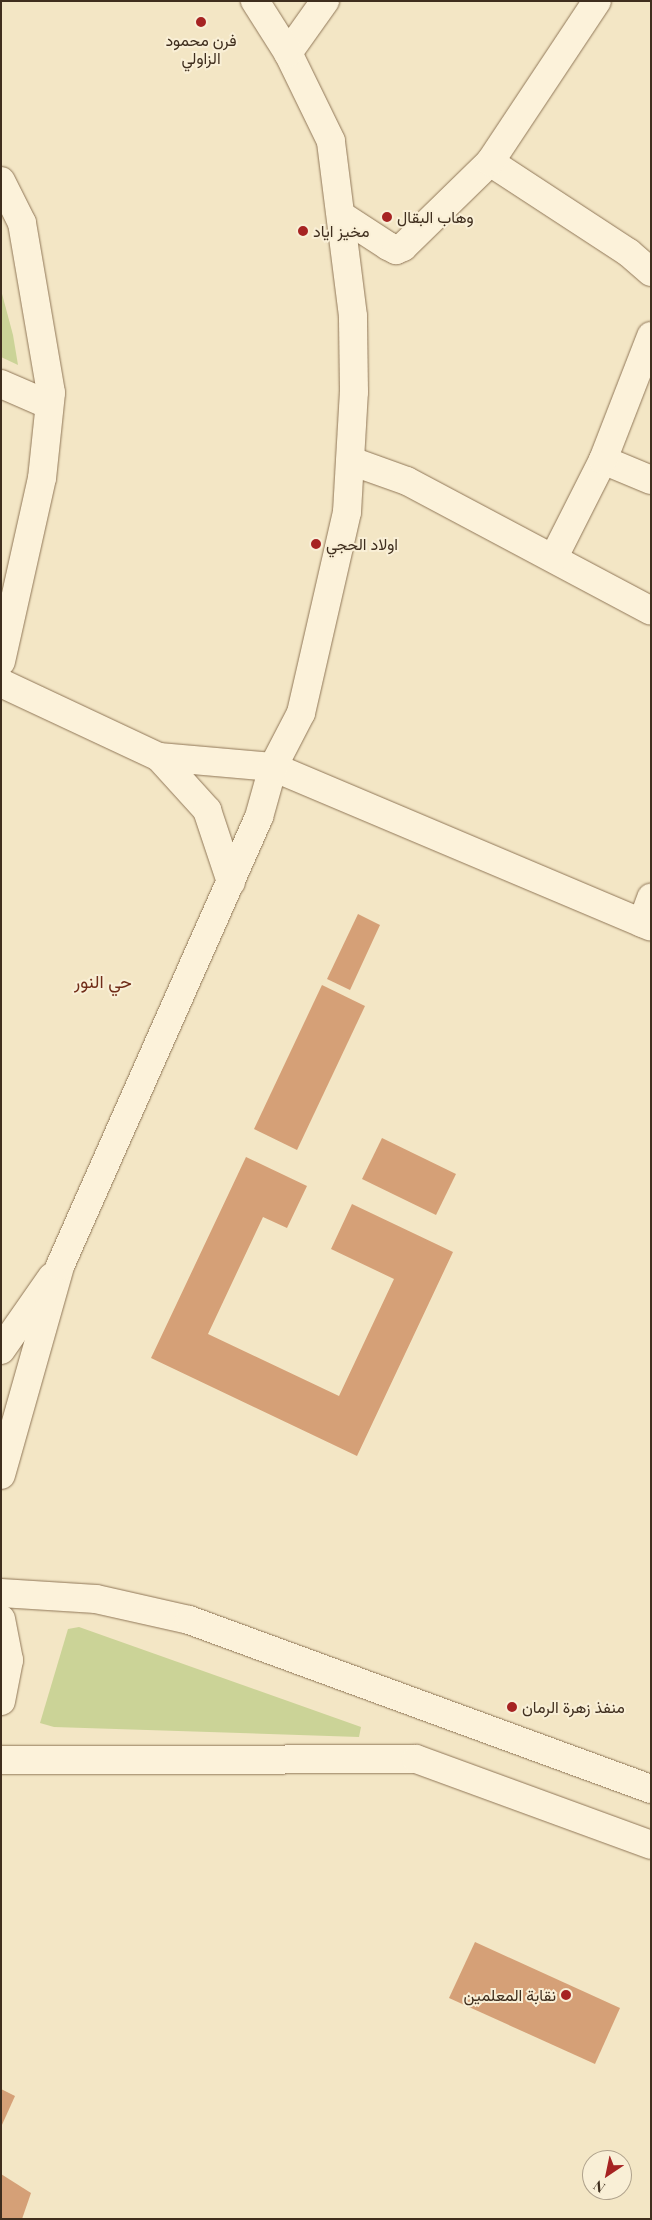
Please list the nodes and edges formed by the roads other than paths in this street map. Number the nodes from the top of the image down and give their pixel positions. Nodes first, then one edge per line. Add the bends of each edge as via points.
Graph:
1 (255, 1) edge
2 (325, 1) edge
3 (597, 1) edge
4 (288, 53) junction
5 (490, 162) junction
6 (1, 181) edge
7 (342, 216) junction
8 (651, 272) edge
9 (651, 336) edge
10 (1, 384) edge
11 (46, 404) junction
12 (603, 460) junction
13 (352, 461) junction
14 (651, 480) edge
15 (554, 557) junction
16 (651, 611) edge
17 (1, 661) edge
18 (1, 683) edge
19 (159, 757) junction
20 (273, 767) junction
21 (231, 882) junction
22 (651, 898) edge
23 (646, 925) edge
24 (60, 1266) junction
25 (1, 1350) edge
26 (1, 1475) edge
27 (1, 1593) edge
28 (1, 1619) edge
29 (1, 1701) edge
30 (1, 1760) edge
31 (651, 1789) edge
32 (651, 1846) edge

1 - 4 street
2 - 4 street
3 - 5 street
4 - 7 street via 331,141
5 - 7 street via 396,250
5 - 8 street via 629,253
6 - 11 street via 24,233 50,393
7 - 13 street via 352,316
9 - 12 street
10 - 11 street
11 - 17 street via 42,478
12 - 14 street
12 - 15 street
13 - 15 street via 407,482
13 - 20 street via 347,512 304,705
15 - 16 street
18 - 19 street
19 - 20 street
19 - 21 street via 207,810
20 - 21 street via 260,817
20 - 23 street
21 - 24 street
22 - 23 street
24 - 25 street
24 - 26 street
27 - 31 street via 96,1600 189,1620
28 - 29 street via 9,1660
30 - 32 street via 416,1759

